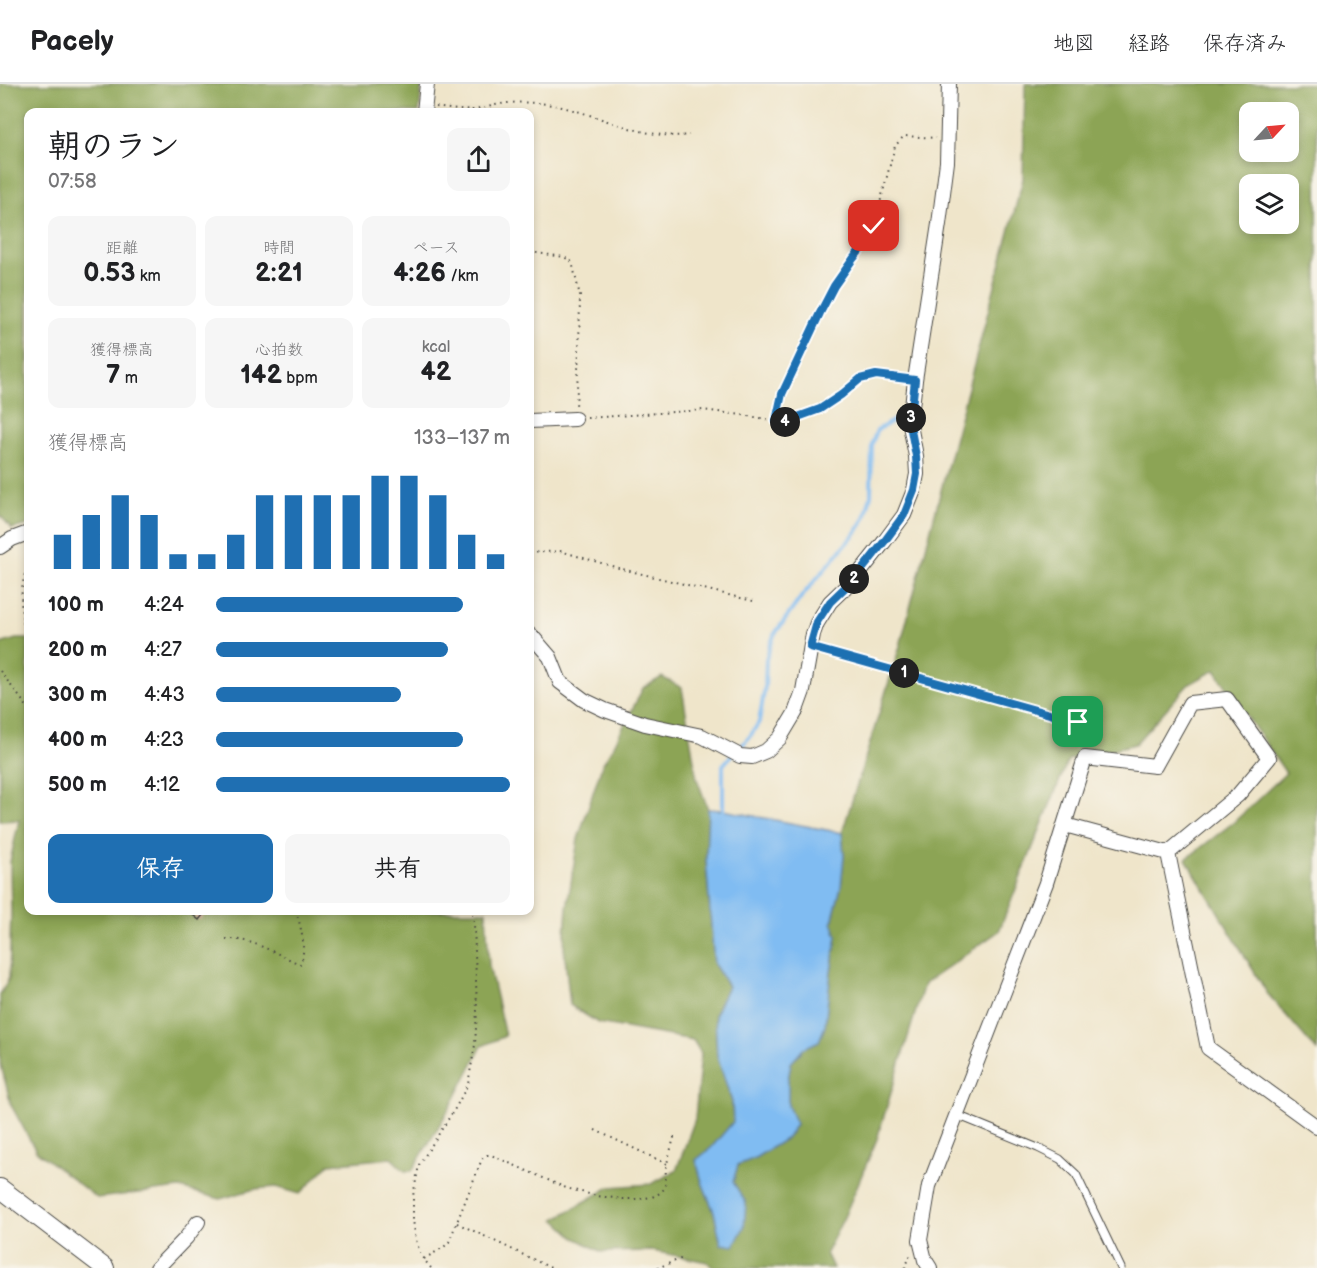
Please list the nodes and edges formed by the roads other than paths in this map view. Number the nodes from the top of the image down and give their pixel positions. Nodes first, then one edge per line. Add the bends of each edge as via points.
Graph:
1 (427, 84) edge
2 (949, 84) edge
3 (424, 108) edge
4 (575, 419) road end
5 (534, 421) edge
6 (24, 534) edge
7 (0, 547) edge
8 (534, 638) edge
9 (1065, 825) junction
10 (1168, 853) junction
11 (957, 1114) junction
12 (1317, 1127) edge
13 (0, 1188) edge
14 (198, 1222) dead end
15 (105, 1268) edge
16 (157, 1268) edge
17 (930, 1268) edge
18 (1121, 1268) edge

1 - 3 street
2 - 8 street via 939,224 910,425 916,456 914,490 904,515 817,622 803,691 780,738 766,751 752,757 740,756 702,736 645,724 584,700 560,682 550,657
4 - 5 street
6 - 7 street
9 - 10 street
9 - 10 street via 1085,758 1155,766 1190,703 1227,699 1269,758 1238,795
9 - 11 street
10 - 12 street via 1208,1048
11 - 17 street via 927,1197 920,1240
11 - 18 lane via 1060,1159 1076,1174
13 - 15 main road
14 - 16 street

